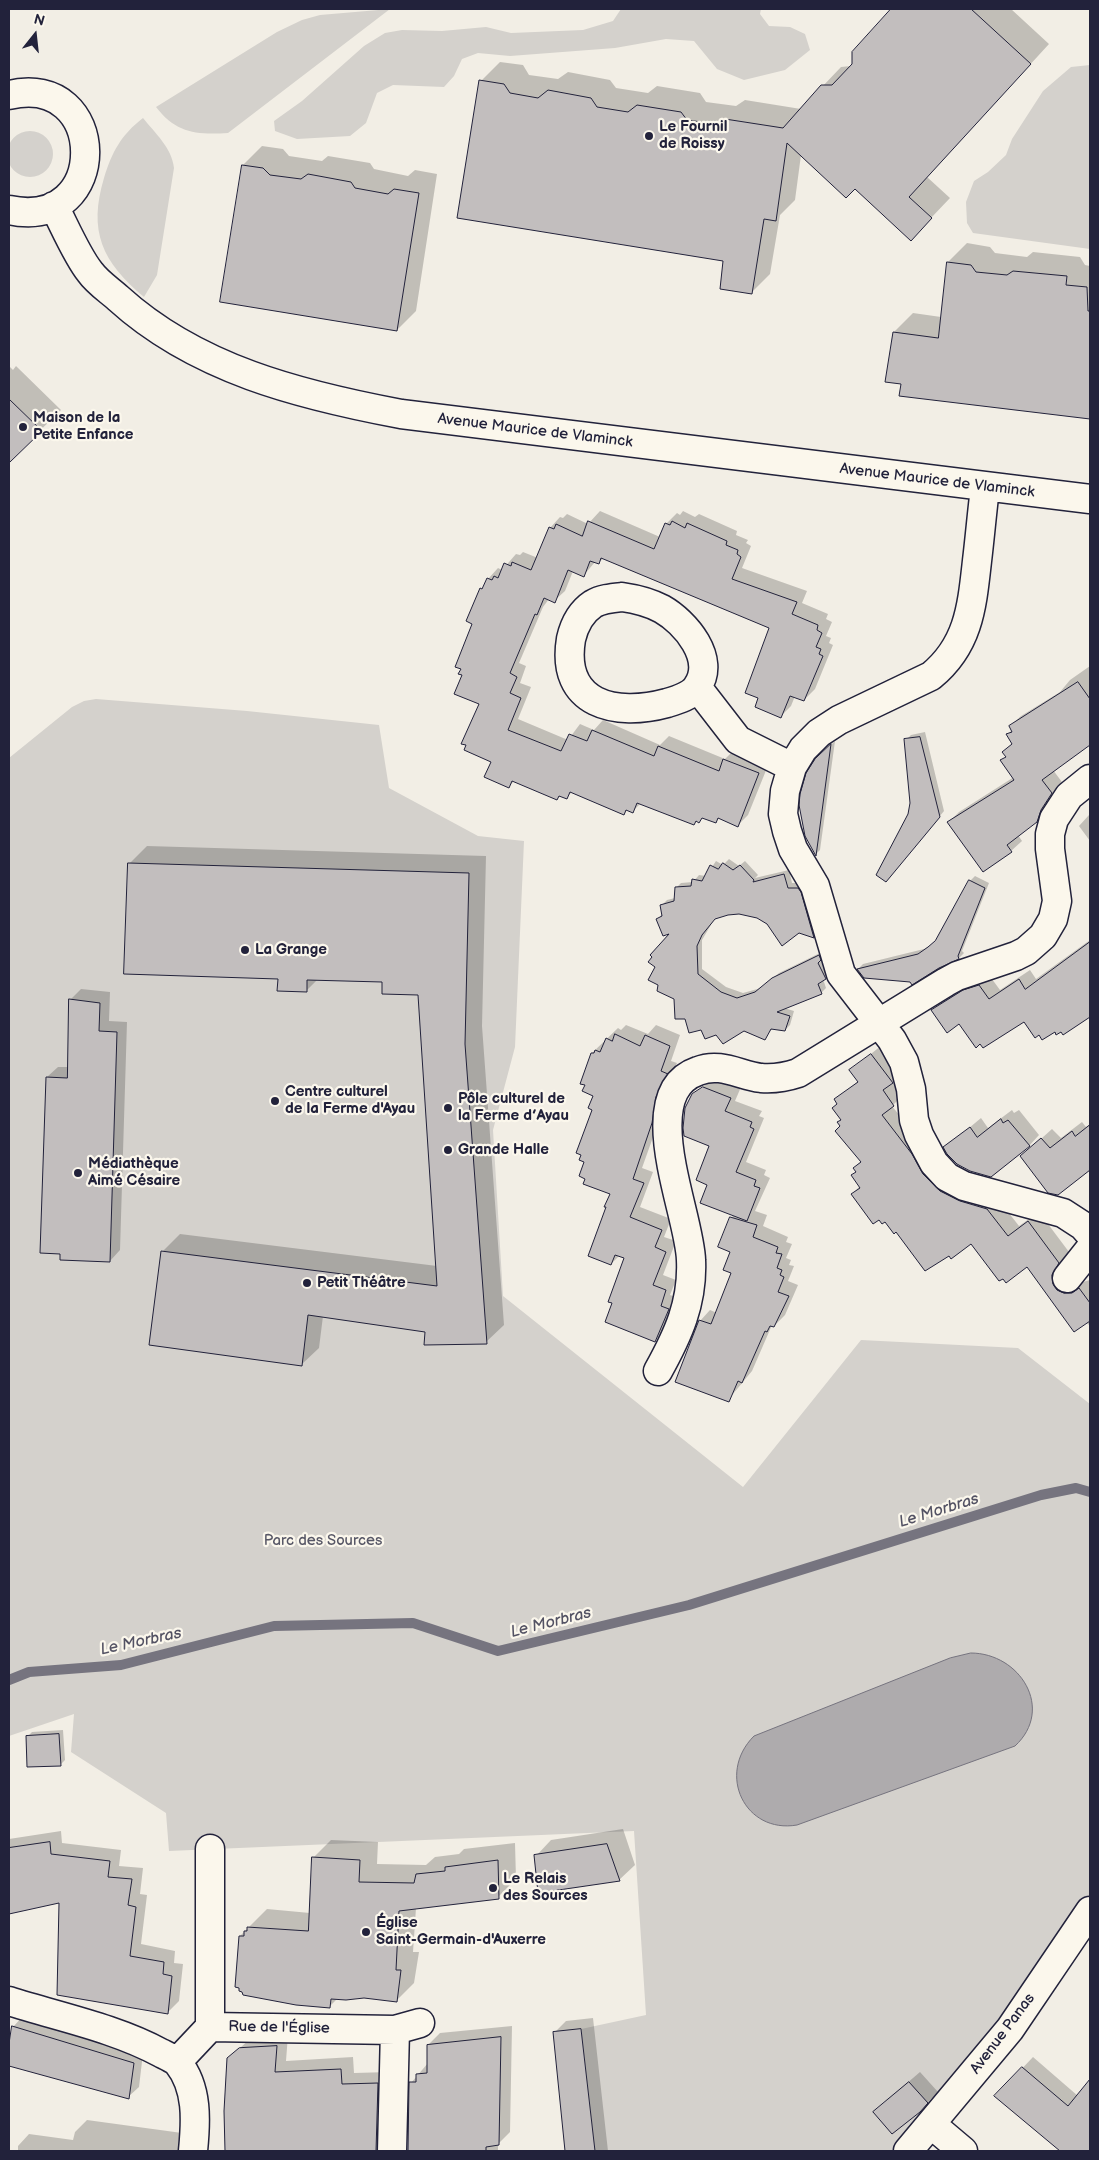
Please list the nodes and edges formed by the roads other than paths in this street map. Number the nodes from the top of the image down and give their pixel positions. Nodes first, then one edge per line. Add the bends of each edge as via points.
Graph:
1 (9, 95) edge
2 (54, 206) junction
3 (9, 210) edge
4 (985, 488) junction
5 (1090, 499) edge
6 (697, 688) junction
7 (792, 767) junction
8 (1090, 779) edge
9 (878, 1024) junction
10 (1090, 1234) edge
11 (1090, 1250) edge
12 (1067, 1278) dead end
13 (658, 1371) dead end
14 (210, 1850) dead end
15 (1090, 1910) edge
16 (9, 2001) edge
17 (210, 2027) junction
18 (177, 2062) junction
19 (931, 2124) junction
20 (193, 2151) edge
21 (392, 2151) edge
22 (908, 2151) edge
23 (963, 2151) edge

1 - 2 street via 32,92 57,100 72,113 82,130 86,155 80,179 74,190
2 - 3 street via 32,213
2 - 4 street, Avenue Maurice de Vlaminck via 90,272 138,317 189,350 269,383 338,403 401,414
4 - 5 street, Avenue Maurice de Vlaminck
4 - 7 street via 972,607 956,649 932,676 828,726 802,749
6 - 6 street via 669,702 642,708 613,708 594,700 571,672 569,652 577,623 593,604 605,599 644,600 663,610 686,628 700,652 703,671
6 - 7 street via 738,740
7 - 9 street via 783,814 793,849 815,886 840,974
8 - 9 street via 1069,796 1054,819 1050,849 1057,901 1053,919 1043,936 1026,951 957,976
9 - 10 street via 892,1040 904,1062 919,1135 934,1163 947,1176 964,1186 1063,1213
9 - 13 street via 790,1076 758,1078 730,1069 709,1068 687,1076 675,1088 669,1107 668,1134 673,1173 690,1245 691,1277 682,1324
11 - 12 street
14 - 17 street
15 - 19 street, Avenue Panas via 1010,2029
16 - 18 street via 114,2033
17 - 18 street, Rue de l'Église
17 - 21 street, Rue de l'Église via 408,2026
18 - 20 street via 190,2083 194,2099
19 - 22 street, Avenue Panas
19 - 23 street

